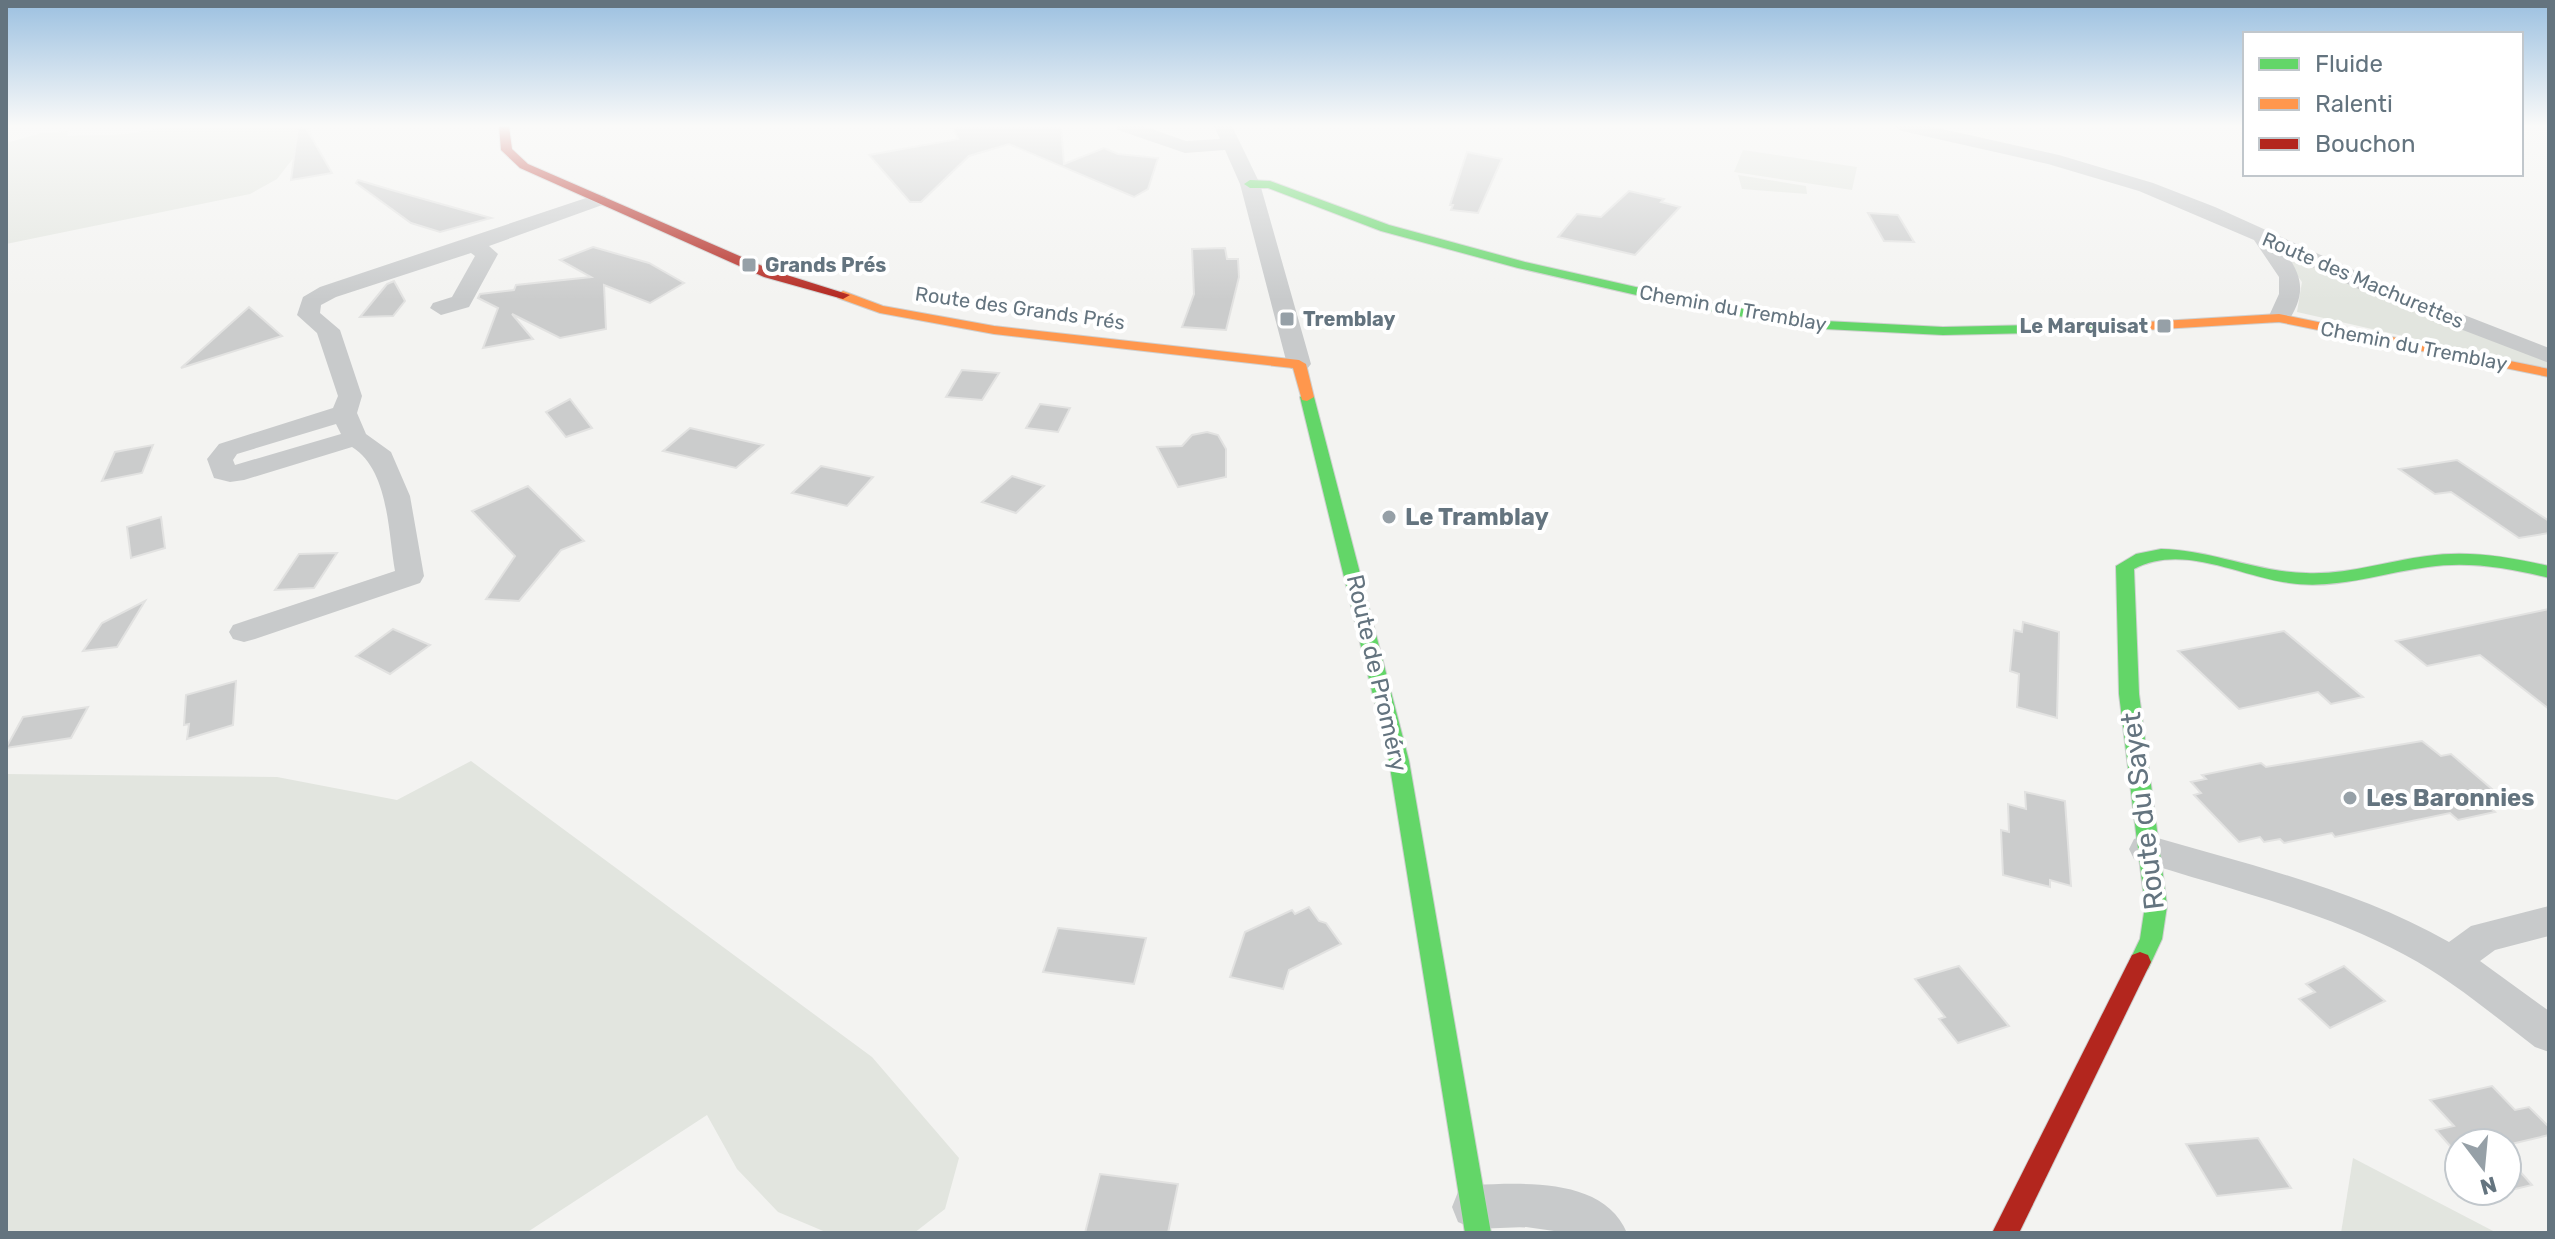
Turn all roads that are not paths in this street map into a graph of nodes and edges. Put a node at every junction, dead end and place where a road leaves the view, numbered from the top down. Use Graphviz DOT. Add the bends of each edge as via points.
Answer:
graph roads {
  1 [pos="564,184"];
  2 [pos="1250,184"];
  3 [pos="2134,184"];
  4 [pos="598,200"];
  5 [pos="2252,232"];
  6 [pos="2302,232"];
  7 [pos="473,245"];
  8 [pos="441,308"];
  9 [pos="2279,318"];
  10 [pos="2549,356"];
  11 [pos="1299,364"];
  12 [pos="2549,373"];
  13 [pos="344,413"];
  14 [pos="355,438"];
  15 [pos="2549,572"];
  16 [pos="244,632"];
  17 [pos="2147,849"];
  18 [pos="2549,921"];
  19 [pos="2451,962"];
  20 [pos="2549,1034"];
  21 [pos="1476,1220"];
  22 [pos="1605,1233"];
  23 [pos="2005,1233"];
  1 -- 4 [label="street, Route des Grands Prés"];
  2 -- 9 [label="street, Chemin du Tremblay" via="1270,185 1385,228 1523,265 1805,324 1943,331"];
  2 -- 11 [label="street, Route de Proméry"];
  3 -- 5 [label="street, Route des Machurettes"];
  4 -- 7 [label="street"];
  4 -- 11 [label="street, Route des Grands Prés" via="769,274 880,309 994,330"];
  5 -- 6 [label="street"];
  5 -- 9 [label="street" via="2287,270 2292,283"];
  5 -- 10 [label="street, Route des Machurettes" via="2379,290"];
  7 -- 8 [label="street" via="487,254 461,302"];
  7 -- 13 [label="street" via="311,302 308,315 328,330 350,396"];
  9 -- 12 [label="street, Chemin du Tremblay"];
  11 -- 21 [label="street, Route de Proméry" via="1399,761"];
  13 -- 14 [label="street"];
  13 -- 14 [label="street" via="228,449 220,459 223,472 244,472"];
  14 -- 16 [label="street" via="378,452 396,496 410,576"];
  15 -- 17 [label="street, Route du Sayet" via="2500,561 2452,559 2354,576 2290,578 2163,552 2139,554 2125,566 2129,694"];
  17 -- 19 [label="street" via="2350,914"];
  17 -- 23 [label="street, Route du Sayet" via="2156,906 2151,939"];
  18 -- 19 [label="street" via="2484,937"];
  19 -- 20 [label="street"];
  21 -- 22 [label="street" via="1557,1207 1586,1217"];
}
